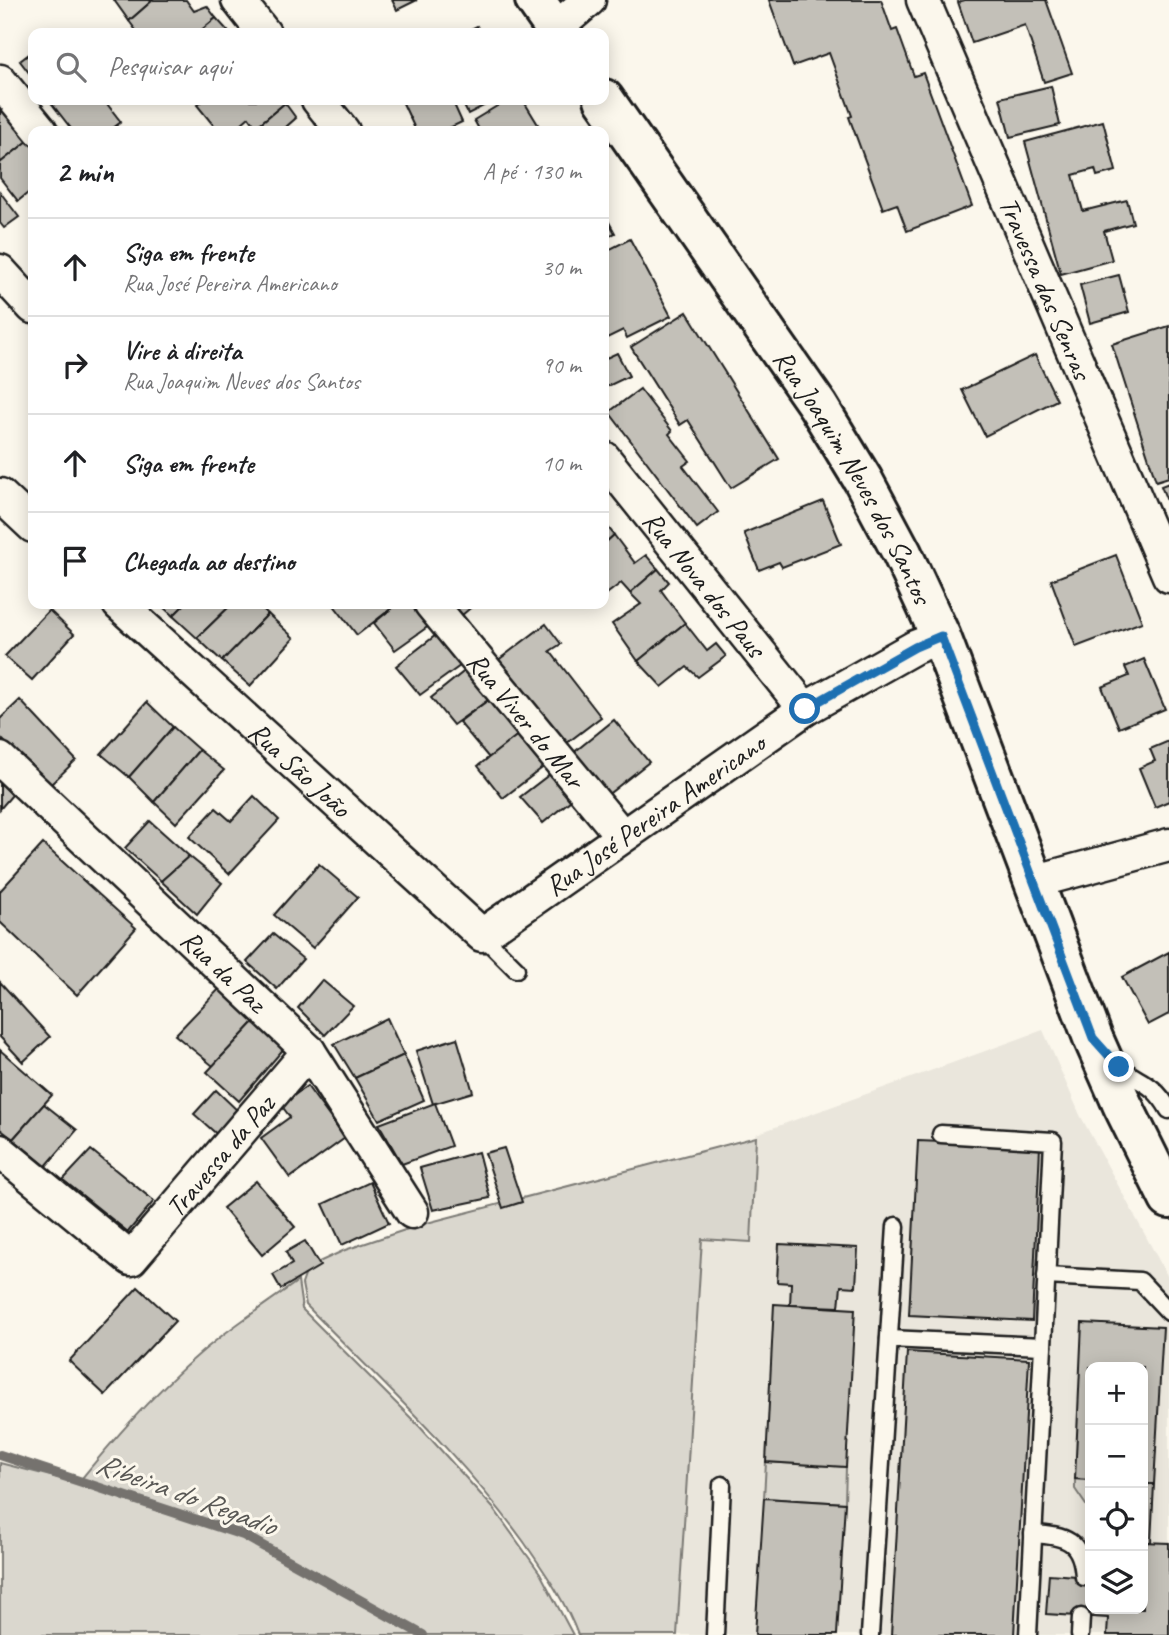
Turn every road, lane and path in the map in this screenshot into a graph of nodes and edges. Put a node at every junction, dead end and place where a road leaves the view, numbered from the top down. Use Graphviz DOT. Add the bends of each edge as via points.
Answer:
graph roads {
  1 [pos="238,0"];
  2 [pos="589,0"];
  3 [pos="923,0"];
  4 [pos="549,21"];
  5 [pos="260,28"];
  6 [pos="0,81"];
  7 [pos="322,105"];
  8 [pos="608,105"];
  9 [pos="37,126"];
  10 [pos="339,126"];
  11 [pos="0,271"];
  12 [pos="28,302"];
  13 [pos="609,464"];
  14 [pos="0,495"];
  15 [pos="28,521"];
  16 [pos="1169,576"];
  17 [pos="124,609"];
  18 [pos="435,609"];
  19 [pos="941,636"];
  20 [pos="805,709"];
  21 [pos="0,759"];
  22 [pos="622,836"];
  23 [pos="1169,845"];
  24 [pos="1033,882"];
  25 [pos="482,935"];
  26 [pos="516,969"];
  27 [pos="1093,1038"];
  28 [pos="309,1051"];
  29 [pos="1169,1110"];
  30 [pos="941,1134"];
  31 [pos="0,1151"];
  32 [pos="1169,1199"];
  33 [pos="412,1212"];
  34 [pos="896,1226"];
  35 [pos="1046,1276"];
  36 [pos="1169,1312"];
  37 [pos="889,1339"];
  38 [pos="1043,1346"];
  39 [pos="722,1485"];
  40 [pos="1033,1534"];
  41 [pos="1084,1577"];
  42 [pos="1081,1617"];
  43 [pos="715,1635"];
  44 [pos="870,1635"];
  45 [pos="1028,1635"];
  46 [pos="1080,1635"];
  1 -- 5 [label="street"];
  2 -- 4 [label="street"];
  3 -- 16 [label="street, Travessa das Senras"];
  6 -- 9 [label="street"];
  7 -- 10 [label="street"];
  8 -- 19 [label="street, Rua Joaquim Neves dos Santos" via="818,406 863,480"];
  11 -- 12 [label="street"];
  13 -- 20 [label="street, Rua Nova dos Paus"];
  14 -- 15 [label="street"];
  17 -- 25 [label="street, Rua São João"];
  18 -- 22 [label="street, Rua Viver do Mar"];
  19 -- 20 [label="street, Rua José Pereira Americano"];
  19 -- 24 [label="street, Rua Joaquim Neves dos Santos"];
  20 -- 22 [label="street, Rua José Pereira Americano"];
  21 -- 28 [label="street, Rua da Paz"];
  22 -- 25 [label="street, Rua José Pereira Americano"];
  23 -- 24 [label="street"];
  24 -- 27 [label="street, Rua Joaquim Neves dos Santos"];
  25 -- 26 [label="lane"];
  27 -- 29 [label="lane" via="1119,1067 1155,1089"];
  27 -- 32 [label="street, Rua Joaquim Neves dos Santos"];
  28 -- 31 [label="street, Travessa da Paz" via="131,1259"];
  28 -- 33 [label="street, Rua da Paz"];
  30 -- 35 [label="lane" via="1053,1141"];
  34 -- 37 [label="lane"];
  35 -- 36 [label="lane" via="1140,1281"];
  35 -- 38 [label="lane"];
  37 -- 38 [label="lane"];
  37 -- 44 [label="lane"];
  38 -- 40 [label="lane"];
  39 -- 43 [label="lane"];
  40 -- 41 [label="lane" via="1053,1535 1078,1548"];
  40 -- 45 [label="lane"];
  42 -- 46 [label="lane"];
}
